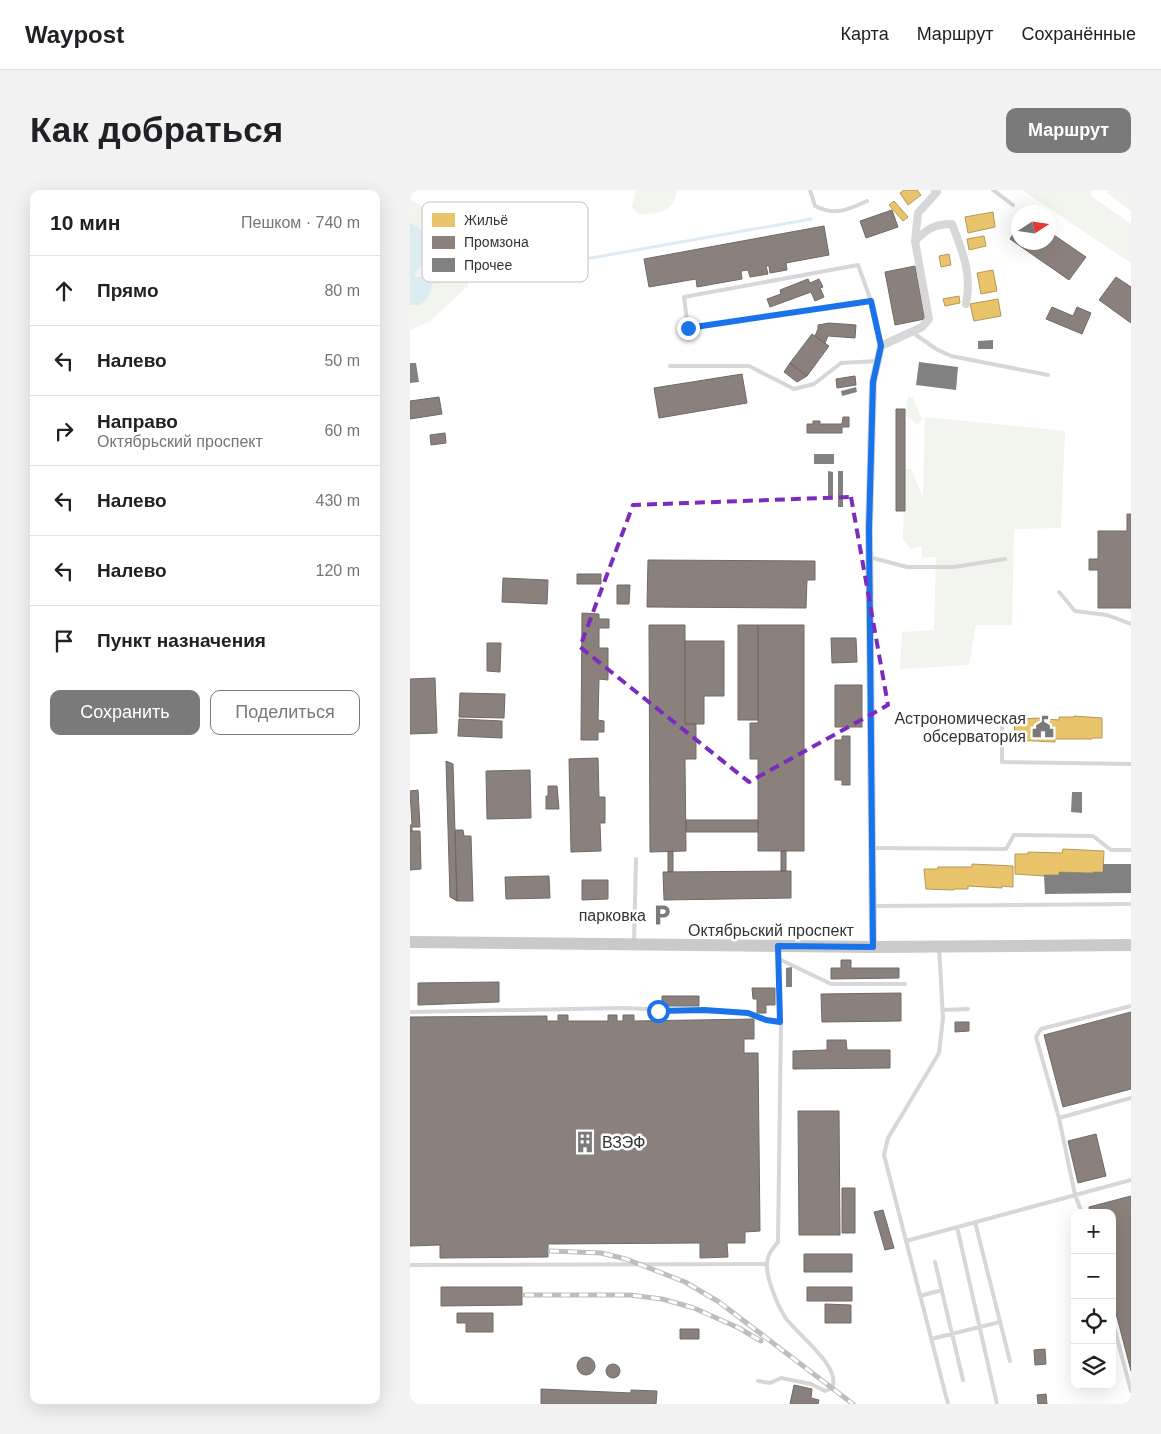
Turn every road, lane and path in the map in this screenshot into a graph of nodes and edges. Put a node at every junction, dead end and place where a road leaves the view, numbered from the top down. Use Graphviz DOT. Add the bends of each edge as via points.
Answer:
graph roads {
  1 [pos="810,190"];
  2 [pos="993,190"];
  3 [pos="938,191"];
  4 [pos="867,201"];
  5 [pos="1013,205"];
  6 [pos="915,241"];
  7 [pos="871,301"];
  8 [pos="966,304"];
  9 [pos="912,332"];
  10 [pos="881,346"];
  11 [pos="878,361"];
  12 [pos="670,366"];
  13 [pos="1048,375"];
  14 [pos="869,557"];
  15 [pos="1005,559"];
  16 [pos="1059,592"];
  17 [pos="1131,624"];
  18 [pos="1002,718"];
  19 [pos="1131,764"];
  20 [pos="872,848"];
  21 [pos="1131,850"];
  22 [pos="636,859"];
  23 [pos="1131,904"];
  24 [pos="873,906"];
  25 [pos="410,942"];
  26 [pos="634,945"];
  27 [pos="939,945"];
  28 [pos="1131,945"];
  29 [pos="873,947"];
  30 [pos="778,953"];
  31 [pos="905,984"];
  32 [pos="1131,1006"];
  33 [pos="942,1010"];
  34 [pos="968,1010"];
  35 [pos="410,1012"];
  36 [pos="780,1022"];
  37 [pos="1131,1098"];
  38 [pos="1059,1118"];
  39 [pos="1131,1180"];
  40 [pos="1075,1195"];
  41 [pos="1080,1209"];
  42 [pos="975,1222"];
  43 [pos="957,1227"];
  44 [pos="906,1241"];
  45 [pos="935,1262"];
  46 [pos="768,1264"];
  47 [pos="410,1265"];
  48 [pos="942,1290"];
  49 [pos="920,1296"];
  50 [pos="1000,1322"];
  51 [pos="980,1327"];
  52 [pos="952,1334"];
  53 [pos="1116,1334"];
  54 [pos="931,1339"];
  55 [pos="1010,1361"];
  56 [pos="962,1380"];
  57 [pos="758,1381"];
  58 [pos="1131,1392"];
  59 [pos="948,1404"];
  60 [pos="998,1404"];
  1 -- 4 [label="lane" via="815,206 826,212 848,210"];
  2 -- 5 [label="lane"];
  3 -- 6 [label="street" via="918,213"];
  6 -- 8 [label="street" via="927,229 952,224 966,263"];
  6 -- 9 [label="street" via="929,319"];
  7 -- 7 [label="lane" via="858,265 684,297 688,328"];
  7 -- 10 [label="lane"];
  9 -- 10 [label="street"];
  9 -- 13 [label="lane" via="951,356"];
  10 -- 11 [label="street"];
  11 -- 12 [label="lane" via="841,363 814,384 794,389 749,366"];
  11 -- 14 [label="street" via="873,382"];
  14 -- 15 [label="lane" via="907,567 954,567"];
  14 -- 20 [label="street"];
  16 -- 17 [label="lane" via="1075,611 1108,615"];
  18 -- 19 [label="lane" via="1002,762"];
  20 -- 21 [label="lane" via="1006,849 1014,835 1093,836 1111,850"];
  20 -- 24 [label="street"];
  22 -- 26 [label="lane"];
  23 -- 24 [label="lane"];
  24 -- 29 [label="street"];
  25 -- 26 [label="main road, Октябрьский проспект"];
  26 -- 30 [label="main road, Октябрьский проспект"];
  27 -- 28 [label="main road, Октябрьский проспект"];
  27 -- 29 [label="main road, Октябрьский проспект"];
  27 -- 33 [label="lane"];
  29 -- 30 [label="main road, Октябрьский проспект"];
  30 -- 31 [label="lane" via="831,984"];
  30 -- 36 [label="lane"];
  32 -- 38 [label="lane" via="1041,1029 1036,1037"];
  33 -- 34 [label="lane"];
  33 -- 44 [label="lane" via="939,1053 888,1138 884,1155"];
  35 -- 36 [label="lane" via="623,1008 748,1013"];
  36 -- 46 [label="lane" via="778,1242"];
  37 -- 38 [label="lane"];
  38 -- 40 [label="lane"];
  39 -- 40 [label="lane"];
  40 -- 41 [label="lane"];
  40 -- 42 [label="lane"];
  42 -- 43 [label="lane"];
  42 -- 50 [label="lane"];
  43 -- 44 [label="lane"];
  43 -- 51 [label="lane"];
  44 -- 49 [label="lane"];
  45 -- 48 [label="lane"];
  46 -- 47 [label="lane"];
  46 -- 57 [label="lane" via="767,1276 785,1317 822,1358 835,1383 825,1392 811,1384 781,1378 770,1383"];
  48 -- 49 [label="lane"];
  48 -- 52 [label="lane"];
  49 -- 54 [label="lane"];
  50 -- 51 [label="lane"];
  50 -- 55 [label="lane"];
  51 -- 52 [label="lane"];
  51 -- 60 [label="lane"];
  52 -- 54 [label="lane"];
  52 -- 56 [label="lane"];
  53 -- 58 [label="lane"];
  54 -- 59 [label="lane"];
}
